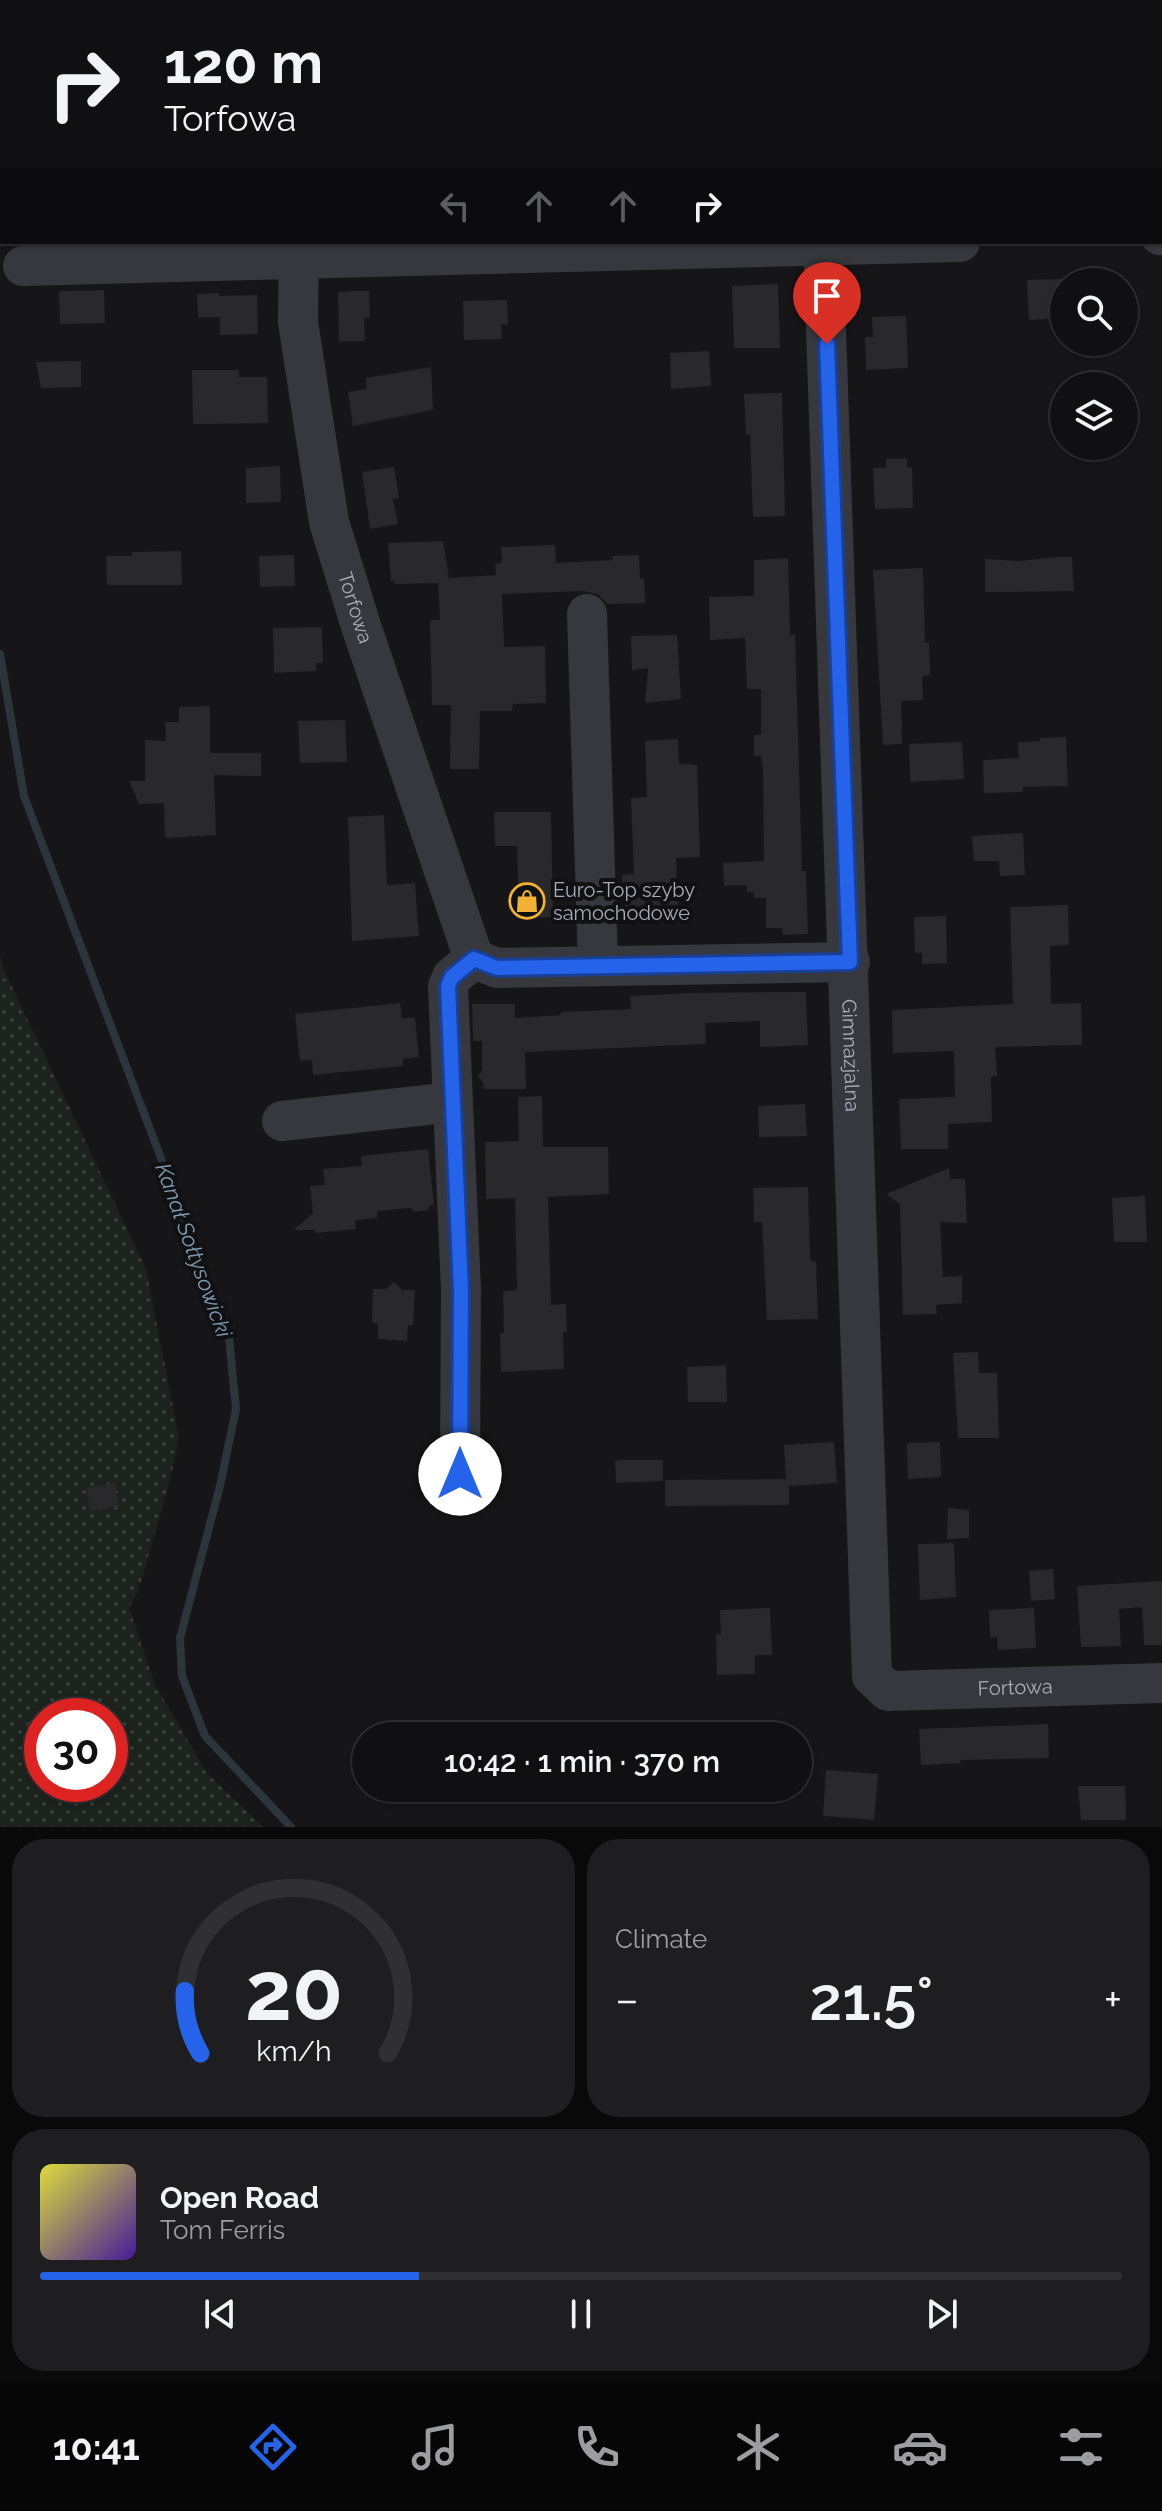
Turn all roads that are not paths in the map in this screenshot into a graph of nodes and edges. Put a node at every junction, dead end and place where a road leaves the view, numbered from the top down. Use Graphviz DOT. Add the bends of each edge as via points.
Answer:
graph roads {
  1 [pos="823,244"];
  2 [pos="558,248"];
  3 [pos="300,251"];
  4 [pos="23,266"];
  5 [pos="587,614"];
  6 [pos="474,959"];
  7 [pos="850,962"];
  8 [pos="598,965"];
  9 [pos="453,1102"];
  10 [pos="282,1121"];
  11 [pos="460,1474"];
  12 [pos="872,1676"];
  13 [pos="1162,1683"];
  1 -- 2 [label="street"];
  1 -- 7 [label="street, Gimnazjalna"];
  2 -- 3 [label="street"];
  3 -- 4 [label="street"];
  3 -- 6 [label="street, Torfowa" via="298,322 329,522"];
  5 -- 8 [label="street"];
  6 -- 8 [label="street" via="497,968"];
  6 -- 9 [label="street" via="448,986"];
  7 -- 8 [label="street"];
  7 -- 12 [label="street, Gimnazjalna"];
  9 -- 10 [label="street"];
  9 -- 11 [label="street" via="461,1291"];
  12 -- 13 [label="street, Fortowa" via="888,1691"];
}
